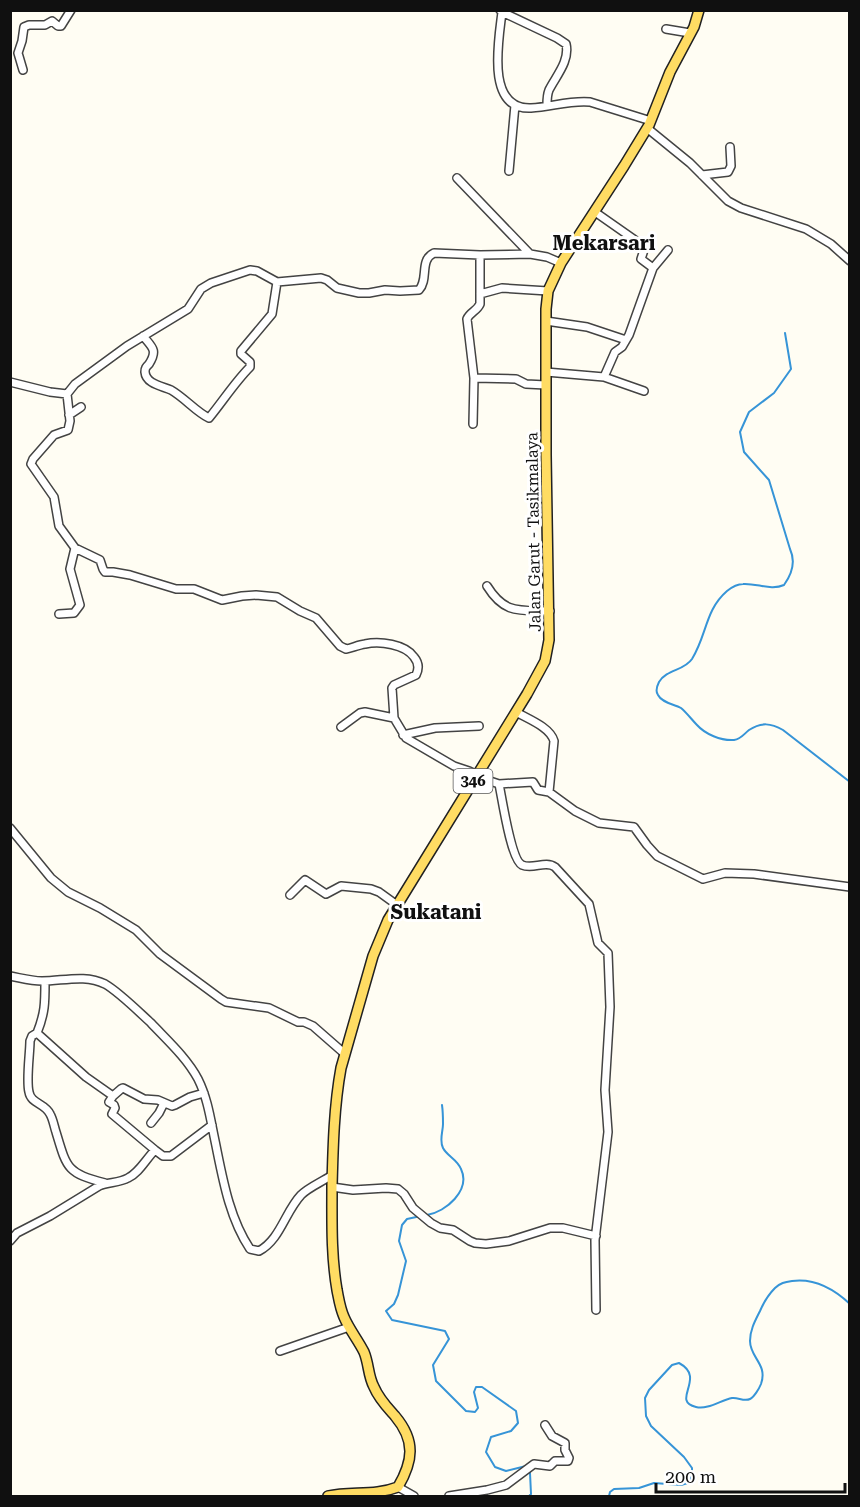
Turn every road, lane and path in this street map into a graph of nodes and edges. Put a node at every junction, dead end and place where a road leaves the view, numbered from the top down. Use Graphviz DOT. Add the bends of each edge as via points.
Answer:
graph roads {
  1 [pos="71,10"];
  2 [pos="699,10"];
  3 [pos="501,11"];
  4 [pos="666,29"];
  5 [pos="690,33"];
  6 [pos="23,70"];
  7 [pos="515,105"];
  8 [pos="546,105"];
  9 [pos="649,124"];
  10 [pos="730,147"];
  11 [pos="509,171"];
  12 [pos="702,175"];
  13 [pos="458,178"];
  14 [pos="595,212"];
  15 [pos="668,250"];
  16 [pos="530,254"];
  17 [pos="480,255"];
  18 [pos="849,261"];
  19 [pos="561,263"];
  20 [pos="653,268"];
  21 [pos="277,282"];
  22 [pos="548,291"];
  23 [pos="480,294"];
  24 [pos="546,321"];
  25 [pos="143,336"];
  26 [pos="626,340"];
  27 [pos="546,372"];
  28 [pos="604,377"];
  29 [pos="474,378"];
  30 [pos="10,382"];
  31 [pos="546,385"];
  32 [pos="644,391"];
  33 [pos="67,394"];
  34 [pos="81,407"];
  35 [pos="69,415"];
  36 [pos="473,424"];
  37 [pos="75,548"];
  38 [pos="487,586"];
  39 [pos="550,611"];
  40 [pos="59,614"];
  41 [pos="516,712"];
  42 [pos="394,718"];
  43 [pos="479,726"];
  44 [pos="341,727"];
  45 [pos="403,735"];
  46 [pos="476,775"];
  47 [pos="499,784"];
  48 [pos="549,792"];
  49 [pos="10,828"];
  50 [pos="849,887"];
  51 [pos="290,895"];
  52 [pos="397,905"];
  53 [pos="10,976"];
  54 [pos="45,982"];
  55 [pos="37,1033"];
  56 [pos="345,1054"];
  57 [pos="204,1093"];
  58 [pos="113,1096"];
  59 [pos="164,1103"];
  60 [pos="151,1123"];
  61 [pos="212,1125"];
  62 [pos="155,1150"];
  63 [pos="332,1175"];
  64 [pos="105,1183"];
  65 [pos="319,1184"];
  66 [pos="332,1192"];
  67 [pos="596,1236"];
  68 [pos="10,1241"];
  69 [pos="596,1310"];
  70 [pos="349,1327"];
  71 [pos="280,1351"];
  72 [pos="545,1425"];
  73 [pos="398,1487"];
  74 [pos="328,1497"];
  75 [pos="414,1497"];
  76 [pos="448,1497"];
  1 -- 6 [label="street" via="61,26 52,21 24,27 18,53"];
  2 -- 5 [label="main road, Jalan Garut - Tasikmalaya / 346"];
  3 -- 7 [label="street" via="500,88"];
  3 -- 8 [label="street" via="566,44 561,71 548,93"];
  4 -- 5 [label="street"];
  5 -- 9 [label="main road, Jalan Garut - Tasikmalaya / 346"];
  7 -- 8 [label="street"];
  7 -- 11 [label="street"];
  8 -- 9 [label="street" via="590,102"];
  9 -- 12 [label="street"];
  9 -- 14 [label="main road, Jalan Garut - Tasikmalaya / 346"];
  10 -- 12 [label="street" via="728,172"];
  12 -- 18 [label="street" via="728,201 806,229"];
  13 -- 16 [label="street"];
  14 -- 19 [label="main road, Jalan Garut - Tasikmalaya / 346"];
  14 -- 20 [label="street" via="645,247 641,259"];
  15 -- 20 [label="street"];
  16 -- 17 [label="street"];
  16 -- 19 [label="street"];
  17 -- 21 [label="street" via="431,254 419,290 365,294 337,288 321,278"];
  17 -- 23 [label="street"];
  19 -- 22 [label="main road, Jalan Garut - Tasikmalaya / 346"];
  20 -- 26 [label="street"];
  21 -- 25 [label="street" via="253,270 211,283 201,289 188,309"];
  21 -- 25 [label="street" via="272,314 241,351 250,367 209,418 181,396 148,379 146,368 154,349"];
  22 -- 23 [label="street" via="502,288"];
  22 -- 24 [label="main road, Jalan Garut - Tasikmalaya / 346"];
  23 -- 29 [label="street" via="479,307 468,319"];
  24 -- 26 [label="street" via="587,327"];
  24 -- 27 [label="main road, Jalan Garut - Tasikmalaya / 346"];
  25 -- 33 [label="street" via="75,384"];
  26 -- 28 [label="street" via="616,350"];
  27 -- 28 [label="street"];
  27 -- 31 [label="main road, Jalan Garut - Tasikmalaya / 346"];
  28 -- 32 [label="street"];
  29 -- 31 [label="street" via="516,379"];
  29 -- 36 [label="street"];
  30 -- 33 [label="street"];
  31 -- 39 [label="main road, Jalan Garut - Tasikmalaya / 346"];
  33 -- 35 [label="street"];
  34 -- 35 [label="street"];
  35 -- 37 [label="street" via="68,430 54,435 31,464 54,497 59,526"];
  37 -- 40 [label="street" via="70,569 80,605 74,613"];
  37 -- 42 [label="street" via="100,560 105,572 176,589 194,589 222,600 277,597 316,618 346,649 368,643 404,648 419,668 416,675 392,686"];
  38 -- 39 [label="street" via="509,608"];
  39 -- 41 [label="main road, Jalan Garut - Tasikmalaya / 346" via="547,653"];
  41 -- 46 [label="main road, Jalan Garut - Tasikmalaya / 346"];
  41 -- 48 [label="street" via="553,736"];
  42 -- 44 [label="street" via="365,712"];
  42 -- 45 [label="street"];
  43 -- 45 [label="street" via="435,728"];
  45 -- 46 [label="street"];
  46 -- 47 [label="street"];
  46 -- 52 [label="main road, Jalan Garut - Tasikmalaya / 346"];
  47 -- 48 [label="street" via="531,782 538,790"];
  47 -- 67 [label="street" via="517,860 526,866 555,867 589,904 598,943 608,953 608,1139"];
  48 -- 50 [label="street" via="599,823 636,828 657,856 703,879 726,873 754,874"];
  49 -- 56 [label="street" via="51,878 68,892 136,930 160,954 221,999 269,1008 304,1022"];
  51 -- 52 [label="street" via="305,880 326,894 344,885 376,890"];
  52 -- 56 [label="main road, Jalan Garut - Tasikmalaya / 346" via="372,956"];
  53 -- 54 [label="street"];
  54 -- 55 [label="street" via="44,1017"];
  54 -- 57 [label="street" via="82,979 105,984 164,1037 197,1077"];
  55 -- 58 [label="street"];
  55 -- 64 [label="street" via="30,1041 29,1092 50,1113 70,1169 84,1178"];
  56 -- 63 [label="main road, Jalan Garut - Tasikmalaya / 346" via="339,1080"];
  57 -- 59 [label="street" via="175,1106"];
  57 -- 61 [label="street"];
  58 -- 59 [label="street" via="123,1088 144,1099"];
  58 -- 62 [label="street" via="109,1102 115,1106 112,1114"];
  59 -- 60 [label="street"];
  61 -- 62 [label="street" via="171,1156 162,1156"];
  61 -- 65 [label="street" via="238,1230 250,1249 259,1251 269,1244 300,1196"];
  62 -- 64 [label="street" via="133,1175"];
  63 -- 65 [label="street"];
  63 -- 66 [label="main road, Jalan Garut - Tasikmalaya / 346"];
  64 -- 68 [label="street" via="17,1233"];
  65 -- 66 [label="street"];
  66 -- 67 [label="street" via="398,1189 434,1226 453,1230 481,1244 509,1241 550,1228"];
  66 -- 70 [label="main road, Jalan Garut - Tasikmalaya / 346" via="335,1280 339,1305"];
  67 -- 69 [label="street"];
  70 -- 71 [label="street"];
  70 -- 73 [label="main road, Jalan Garut - Tasikmalaya / 346" via="364,1353 374,1388 410,1441 408,1466"];
  72 -- 76 [label="street" via="552,1436 565,1443 568,1461 555,1461 550,1466 535,1464 500,1488"];
  73 -- 74 [label="main road"];
  73 -- 75 [label="street"];
}
